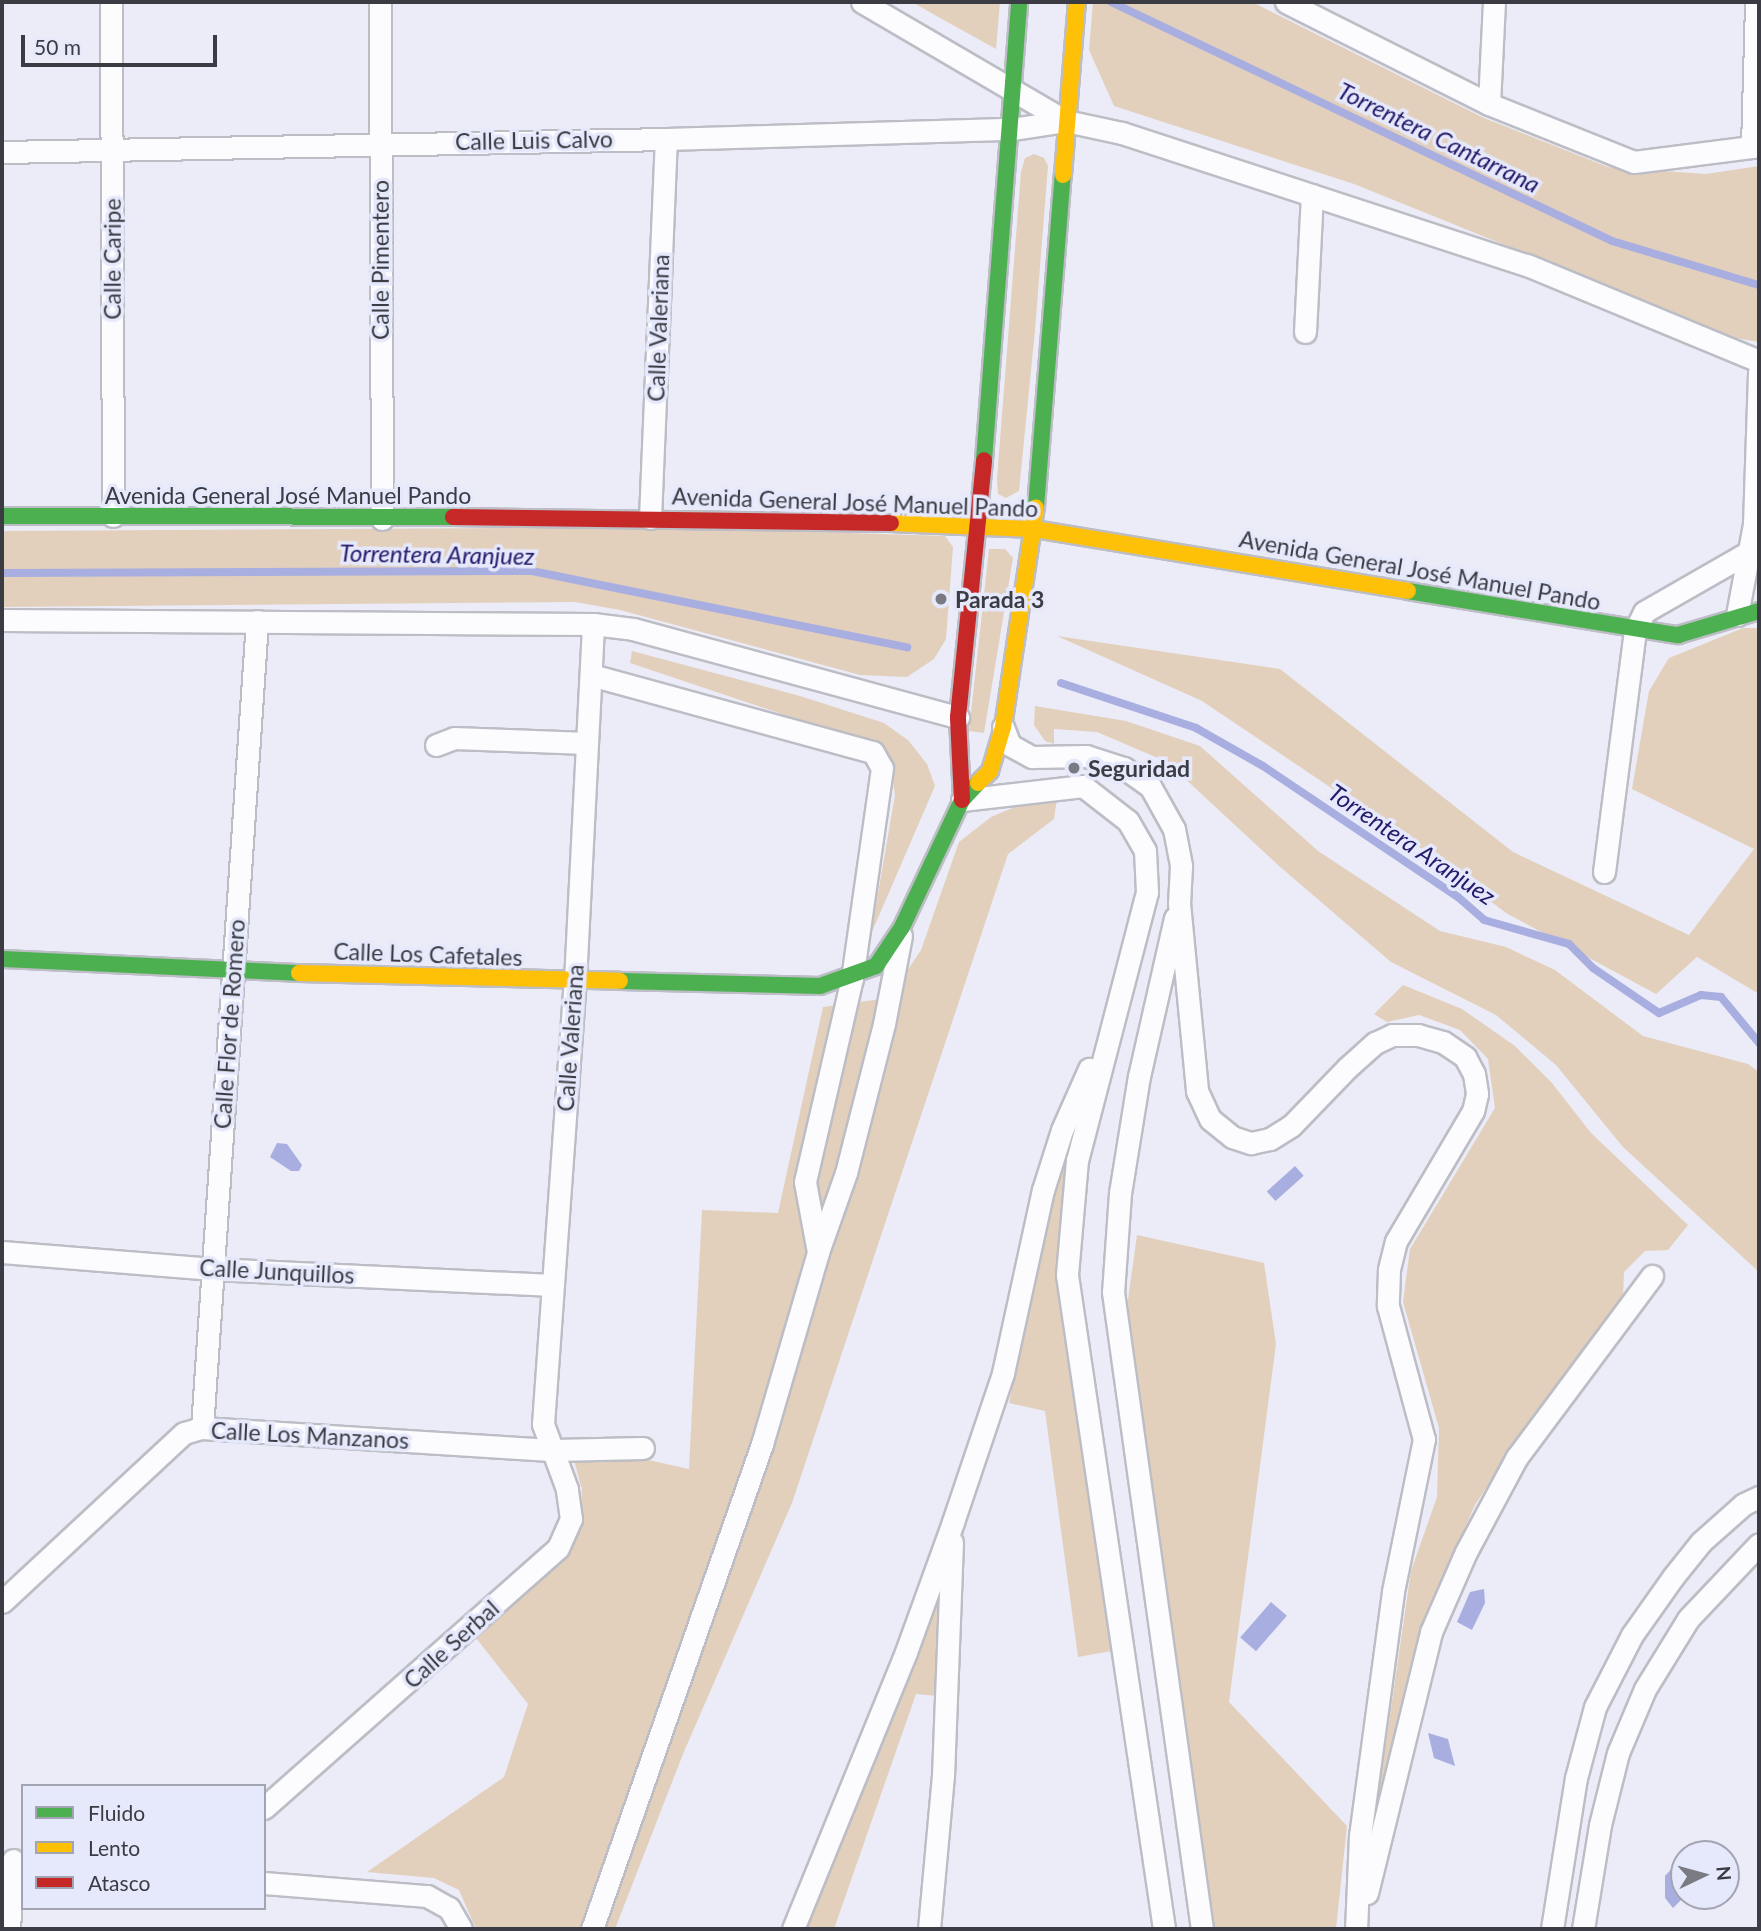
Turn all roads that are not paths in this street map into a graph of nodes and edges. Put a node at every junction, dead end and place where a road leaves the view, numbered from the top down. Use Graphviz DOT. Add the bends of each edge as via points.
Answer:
graph roads {
  1 [pos="111,2"];
  2 [pos="380,2"];
  3 [pos="862,2"];
  4 [pos="1020,2"];
  5 [pos="1286,2"];
  6 [pos="1494,2"];
  7 [pos="1756,2"];
  8 [pos="1077,4"];
  9 [pos="1016,90"];
  10 [pos="1489,104"];
  11 [pos="1066,121"];
  12 [pos="1012,129"];
  13 [pos="666,139"];
  14 [pos="380,142"];
  15 [pos="1756,146"];
  16 [pos="112,149"];
  17 [pos="2,152"];
  18 [pos="1312,195"];
  19 [pos="1305,332"];
  20 [pos="1759,361"];
  21 [pos="1759,371"];
  22 [pos="2,516"];
  23 [pos="113,516"];
  24 [pos="650,518"];
  25 [pos="382,519"];
  26 [pos="979,525"];
  27 [pos="1034,529"];
  28 [pos="1747,553"];
  29 [pos="1759,611"];
  30 [pos="1737,615"];
  31 [pos="2,620"];
  32 [pos="257,621"];
  33 [pos="593,624"];
  34 [pos="1635,630"];
  35 [pos="591,675"];
  36 [pos="958,717"];
  37 [pos="1003,727"];
  38 [pos="586,743"];
  39 [pos="436,745"];
  40 [pos="962,800"];
  41 [pos="1604,872"];
  42 [pos="1179,903"];
  43 [pos="902,927"];
  44 [pos="2,959"];
  45 [pos="233,971"];
  46 [pos="852,978"];
  47 [pos="575,981"];
  48 [pos="1109,1025"];
  49 [pos="2,1252"];
  50 [pos="818,1252"];
  51 [pos="213,1269"];
  52 [pos="1652,1276"];
  53 [pos="553,1285"];
  54 [pos="202,1428"];
  55 [pos="643,1448"];
  56 [pos="554,1450"];
  57 [pos="1759,1497"];
  58 [pos="953,1522"];
  59 [pos="1759,1544"];
  60 [pos="2,1602"];
  61 [pos="266,1806"];
  62 [pos="12,1860"];
  63 [pos="266,1883"];
  64 [pos="9,1929"];
  65 [pos="461,1929"];
  66 [pos="592,1929"];
  67 [pos="793,1929"];
  68 [pos="929,1929"];
  69 [pos="1164,1929"];
  70 [pos="1202,1929"];
  71 [pos="1357,1929"];
  72 [pos="1552,1929"];
  73 [pos="1583,1929"];
  1 -- 16 [label="street, Calle Caripe"];
  2 -- 14 [label="street, Calle Pimentero"];
  3 -- 9 [label="street"];
  4 -- 9 [label="main road"];
  5 -- 10 [label="street"];
  6 -- 10 [label="street"];
  7 -- 15 [label="street"];
  8 -- 11 [label="main road"];
  9 -- 11 [label="street"];
  9 -- 12 [label="main road"];
  10 -- 15 [label="street" via="1634,162"];
  11 -- 12 [label="street, Calle Luis Calvo"];
  11 -- 18 [label="street" via="1122,133"];
  11 -- 27 [label="main road"];
  12 -- 13 [label="street, Calle Luis Calvo"];
  12 -- 26 [label="main road"];
  13 -- 14 [label="street, Calle Luis Calvo"];
  13 -- 24 [label="street, Calle Valeriana"];
  14 -- 16 [label="street, Calle Luis Calvo"];
  14 -- 25 [label="street, Calle Pimentero"];
  16 -- 17 [label="street, Calle Luis Calvo"];
  16 -- 23 [label="street, Calle Caripe"];
  18 -- 19 [label="street"];
  18 -- 20 [label="street" via="1527,265"];
  21 -- 28 [label="street" via="1754,524"];
  22 -- 23 [label="main road, Avenida General José Manuel Pando"];
  23 -- 25 [label="main road, Avenida General José Manuel Pando"];
  24 -- 25 [label="main road, Avenida General José Manuel Pando"];
  24 -- 26 [label="main road, Avenida General José Manuel Pando"];
  26 -- 27 [label="main road, Avenida General José Manuel Pando"];
  26 -- 36 [label="main road"];
  27 -- 34 [label="main road, Avenida General José Manuel Pando"];
  27 -- 37 [label="main road"];
  28 -- 30 [label="street"];
  28 -- 34 [label="street" via="1644,612"];
  29 -- 30 [label="main road, Avenida General José Manuel Pando"];
  30 -- 34 [label="main road, Avenida General José Manuel Pando" via="1678,635"];
  31 -- 32 [label="street"];
  32 -- 33 [label="street"];
  32 -- 45 [label="street, Calle Flor de Romero"];
  33 -- 35 [label="street, Calle Valeriana"];
  33 -- 36 [label="street" via="633,629"];
  34 -- 41 [label="street"];
  35 -- 38 [label="street, Calle Valeriana"];
  35 -- 46 [label="street" via="873,752 882,768 883,786"];
  36 -- 40 [label="main road"];
  37 -- 40 [label="main road" via="990,771"];
  37 -- 42 [label="street" via="1010,745 1031,757 1086,755 1124,768 1150,786 1174,829 1181,866"];
  38 -- 39 [label="street" via="454,738"];
  38 -- 47 [label="street, Calle Valeriana"];
  40 -- 43 [label="main road, Calle Los Cafetales"];
  40 -- 48 [label="street" via="1083,786 1128,821 1145,851 1147,892"];
  42 -- 70 [label="street" via="1139,1076 1120,1193 1113,1292"];
  42 -- 71 [label="street" via="1197,1091 1210,1119 1232,1137 1251,1143 1270,1139 1291,1126 1366,1051 1392,1035 1418,1035 1454,1050 1469,1066 1477,1094 1473,1111 1396,1241 1389,1270 1388,1306 1424,1439 1392,1592 1360,1835"];
  43 -- 46 [label="main road, Calle Los Cafetales" via="876,967"];
  43 -- 50 [label="street" via="884,1024 846,1173"];
  44 -- 45 [label="main road, Calle Los Cafetales"];
  45 -- 47 [label="main road, Calle Los Cafetales"];
  45 -- 51 [label="street, Calle Flor de Romero"];
  46 -- 47 [label="main road, Calle Los Cafetales" via="820,986"];
  46 -- 50 [label="street" via="805,1182"];
  47 -- 53 [label="street, Calle Valeriana"];
  48 -- 58 [label="street" via="1062,1130 1043,1190 1003,1373"];
  48 -- 69 [label="street" via="1077,1160 1067,1275"];
  49 -- 51 [label="street, Calle Junquillos"];
  50 -- 66 [label="street" via="762,1444"];
  51 -- 53 [label="street, Calle Junquillos"];
  51 -- 54 [label="street, Calle Flor de Romero"];
  52 -- 71 [label="street" via="1517,1457 1466,1552 1431,1632"];
  53 -- 56 [label="street, Calle Valeriana" via="543,1424"];
  54 -- 56 [label="street, Calle Los Manzanos"];
  54 -- 60 [label="street, Calle Los Manzanos" via="184,1433"];
  55 -- 56 [label="street, Calle Los Manzanos"];
  56 -- 61 [label="street, Calle Serbal" via="568,1489 571,1519 558,1548"];
  57 -- 72 [label="street" via="1744,1504 1701,1542 1673,1577 1632,1635 1595,1707 1576,1778"];
  58 -- 67 [label="street" via="906,1652"];
  58 -- 68 [label="street" via="943,1776"];
  59 -- 73 [label="street" via="1688,1619 1645,1689 1618,1753"];
  62 -- 64 [label="street"];
  63 -- 65 [label="street" via="427,1896 449,1908"];
}
